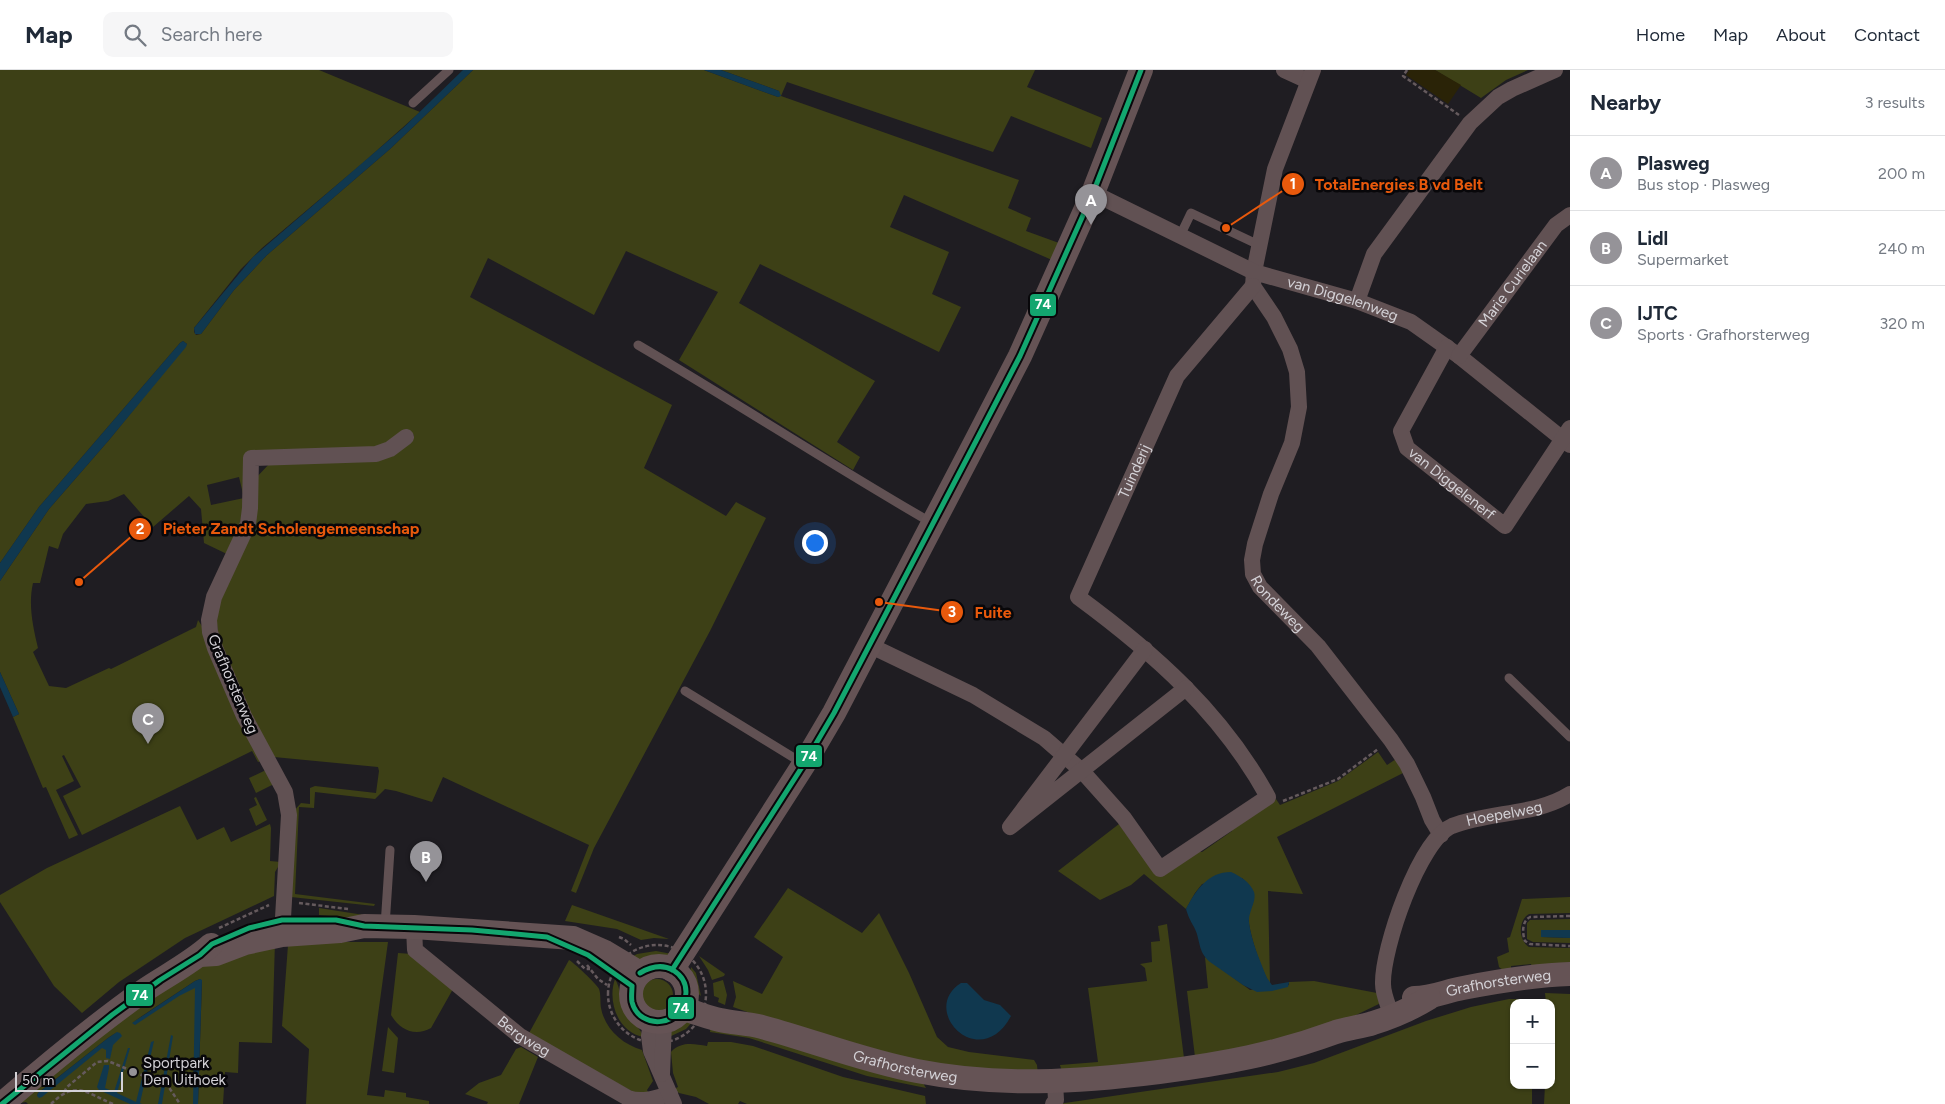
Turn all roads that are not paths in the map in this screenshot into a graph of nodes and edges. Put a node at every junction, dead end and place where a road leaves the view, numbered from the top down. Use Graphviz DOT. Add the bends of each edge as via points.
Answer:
graph roads {
  1 [pos="449,70"];
  2 [pos="1141,70"];
  3 [pos="1284,70"];
  4 [pos="1554,70"];
  5 [pos="1310,75"];
  6 [pos="414,103"];
  7 [pos="1093,192"];
  8 [pos="1570,215"];
  9 [pos="1180,236"];
  10 [pos="1259,245"];
  11 [pos="1253,279"];
  12 [pos="1357,301"];
  13 [pos="638,346"];
  14 [pos="1453,351"];
  15 [pos="406,437"];
  16 [pos="1567,437"];
  17 [pos="932,524"];
  18 [pos="869,645"];
  19 [pos="1145,649"];
  20 [pos="1510,678"];
  21 [pos="1186,688"];
  22 [pos="685,690"];
  23 [pos="1570,736"];
  24 [pos="1064,756"];
  25 [pos="804,764"];
  26 [pos="1082,772"];
  27 [pos="1570,794"];
  28 [pos="1441,835"];
  29 [pos="390,850"];
  30 [pos="375,926"];
  31 [pos="414,927"];
  32 [pos="282,928"];
  33 [pos="548,937"];
  34 [pos="678,962"];
  35 [pos="1570,974"];
  36 [pos="623,976"];
  37 [pos="1390,1011"];
  38 [pos="679,1017"];
  39 [pos="662,1074"];
  40 [pos="1054,1093"];
  41 [pos="672,1099"];
  42 [pos="2,1104"];
  1 -- 6 [label="lane"];
  2 -- 7 [label="main road"];
  3 -- 5 [label="street"];
  4 -- 12 [label="street" via="1498,97 1470,123 1374,254"];
  5 -- 10 [label="street" via="1275,169"];
  7 -- 9 [label="street, van Diggelenweg"];
  7 -- 17 [label="main road" via="1020,356"];
  8 -- 14 [label="street, Marie Curielaan" via="1556,225"];
  9 -- 10 [label="lane" via="1191,213"];
  9 -- 11 [label="street, van Diggelenweg"];
  10 -- 11 [label="street"];
  11 -- 12 [label="street, van Diggelenweg"];
  11 -- 19 [label="street, Tuinderij" via="1177,376 1078,597"];
  11 -- 28 [label="street, Rondeweg" via="1290,349 1297,372 1299,407 1292,443 1255,544 1254,574 1260,587 1318,646 1391,740 1407,764"];
  12 -- 14 [label="street, van Diggelenweg" via="1411,322"];
  13 -- 17 [label="lane"];
  14 -- 16 [label="street, van Diggelenweg"];
  14 -- 16 [label="street, van Diggelenerf" via="1401,431 1407,448 1505,526"];
  15 -- 32 [label="street, Grafhorsterweg" via="390,449 376,454 251,458 248,524 211,608 210,632 215,648 244,716 287,798 289,815"];
  17 -- 18 [label="main road"];
  18 -- 24 [label="street" via="973,694 1044,738"];
  18 -- 25 [label="main road"];
  19 -- 21 [label="street, Tuinderij"];
  19 -- 24 [label="street"];
  20 -- 23 [label="lane"];
  21 -- 26 [label="street"];
  21 -- 26 [label="street, Tuinderij" via="1237,747 1268,797 1160,868 1124,818"];
  22 -- 25 [label="lane"];
  24 -- 26 [label="street"];
  24 -- 26 [label="street" via="1010,828"];
  25 -- 34 [label="main road"];
  27 -- 28 [label="street, Hoepelweg" via="1536,808 1488,816 1450,827"];
  28 -- 37 [label="street" via="1416,872 1396,921 1383,976"];
  29 -- 30 [label="lane"];
  30 -- 31 [label="main road"];
  30 -- 32 [label="main road" via="340,930"];
  31 -- 33 [label="main road"];
  31 -- 41 [label="street, Bergweg" via="415,950 520,1036 628,1098 636,1101"];
  32 -- 42 [label="main road" via="216,954 200,955 160,980"];
  33 -- 36 [label="main road"];
  33 -- 36 [label="main road" via="563,936 582,941"];
  34 -- 36 [label="main road"];
  34 -- 38 [label="main road" via="678,974 685,984"];
  35 -- 37 [label="main road, Grafhorsterweg" via="1520,977 1429,998 1407,998"];
  36 -- 38 [label="main road" via="636,1010 645,1019"];
  37 -- 40 [label="main road, Grafhorsterweg" via="1368,1014 1350,1027 1301,1045 1251,1058 1131,1076"];
  38 -- 39 [label="street, Bergweg"];
  38 -- 39 [label="street, Bergweg" via="654,1061"];
  38 -- 40 [label="main road, Grafhorsterweg" via="744,1015 759,1026 861,1058 918,1071 996,1080"];
  39 -- 41 [label="street, Bergweg"];
}
